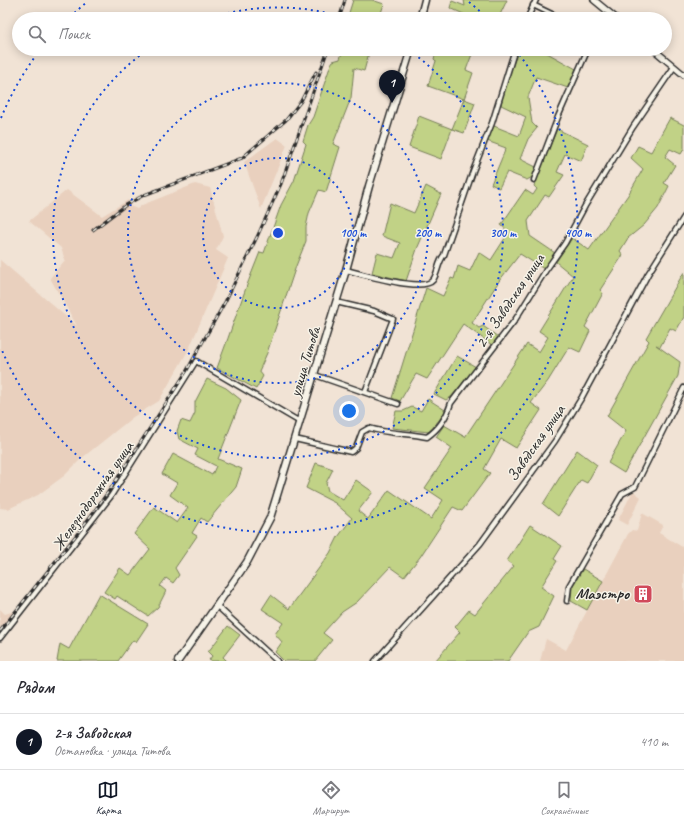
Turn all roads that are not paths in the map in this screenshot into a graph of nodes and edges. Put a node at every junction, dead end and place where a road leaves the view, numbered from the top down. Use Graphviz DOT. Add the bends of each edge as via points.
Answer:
graph roads {
  1 [pos="425,0"];
  2 [pos="536,0"];
  3 [pos="594,0"];
  4 [pos="534,5"];
  5 [pos="422,12"];
  6 [pos="530,12"];
  7 [pos="548,12"];
  8 [pos="608,12"];
  9 [pos="409,56"];
  10 [pos="513,56"];
  11 [pos="585,56"];
  12 [pos="661,56"];
  13 [pos="674,67"];
  14 [pos="684,75"];
  15 [pos="534,180"];
  16 [pos="684,217"];
  17 [pos="346,270"];
  18 [pos="336,302"];
  19 [pos="315,375"];
  20 [pos="684,388"];
  21 [pos="365,392"];
  22 [pos="398,404"];
  23 [pos="300,422"];
  24 [pos="295,439"];
  25 [pos="567,601"];
  26 [pos="217,606"];
  27 [pos="0,638"];
  28 [pos="178,661"];
  29 [pos="276,661"];
  30 [pos="375,661"];
  1 -- 5 [label="main road"];
  2 -- 4 [label="street"];
  3 -- 8 [label="street"];
  4 -- 6 [label="street"];
  4 -- 7 [label="street"];
  9 -- 17 [label="main road, улица Титова"];
  10 -- 17 [label="street" via="492,123 433,280 420,285"];
  11 -- 15 [label="street"];
  12 -- 13 [label="street"];
  13 -- 14 [label="street"];
  13 -- 24 [label="street, 2-я Заводская улица" via="633,127 565,243 515,320 451,403 448,413 435,432 428,437 408,433 386,433 369,428 362,432 352,452"];
  16 -- 30 [label="street, Заводская улица" via="648,274 582,397 555,441 480,544"];
  17 -- 18 [label="main road, улица Титова"];
  18 -- 19 [label="main road, улица Титова"];
  18 -- 21 [label="street" via="374,311 393,319"];
  19 -- 21 [label="street"];
  19 -- 23 [label="main road, улица Титова"];
  20 -- 25 [label="street" via="635,486 622,494 569,586"];
  21 -- 22 [label="street"];
  23 -- 24 [label="main road, улица Титова"];
  23 -- 27 [label="street, Железнодорожная улица" via="196,361 111,496"];
  24 -- 26 [label="main road, улица Титова" via="267,525 247,562"];
  26 -- 28 [label="main road, улица Титова"];
  26 -- 29 [label="street"];
}
